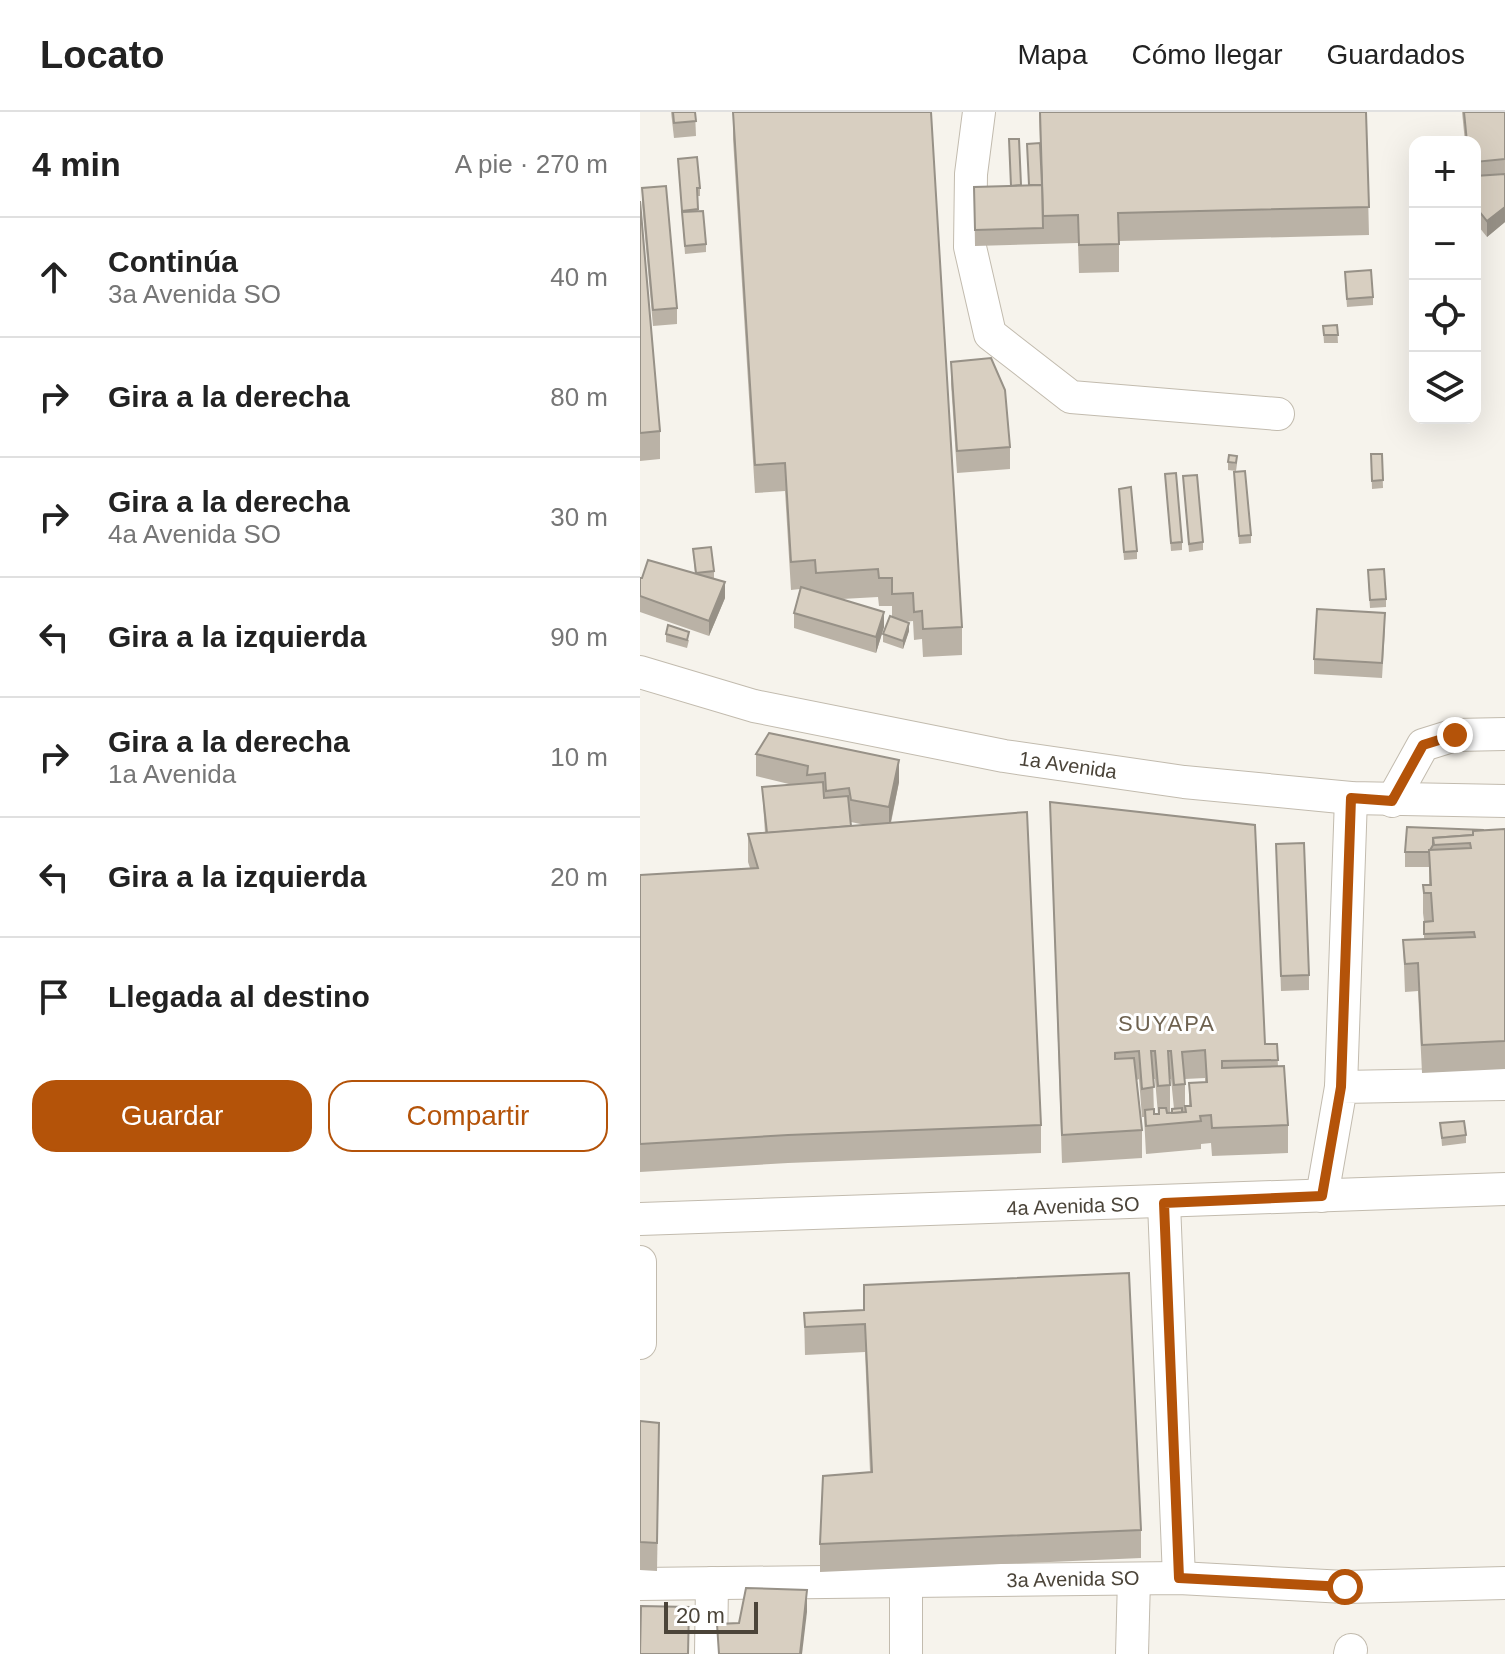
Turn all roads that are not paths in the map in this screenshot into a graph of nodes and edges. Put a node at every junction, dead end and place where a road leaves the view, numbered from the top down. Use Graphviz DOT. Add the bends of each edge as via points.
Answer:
graph roads {
  1 [pos="979,112"];
  2 [pos="1278,414"];
  3 [pos="640,672"];
  4 [pos="1505,734"];
  5 [pos="1351,798"];
  6 [pos="1392,801"];
  7 [pos="1505,801"];
  8 [pos="1505,1084"];
  9 [pos="1341,1087"];
  10 [pos="1505,1189"];
  11 [pos="1322,1196"];
  12 [pos="1164,1203"];
  13 [pos="640,1219"];
  14 [pos="640,1262"];
  15 [pos="640,1343"];
  16 [pos="1179,1578"];
  17 [pos="1134,1579"];
  18 [pos="906,1581"];
  19 [pos="712,1583"];
  20 [pos="1505,1583"];
  21 [pos="640,1584"];
  22 [pos="711,1654"];
  23 [pos="906,1654"];
  24 [pos="1132,1654"];
  1 -- 2 [label="street" via="970,247 990,334 1071,397"];
  3 -- 5 [label="street, 1a Avenida" via="754,706 1004,756 1184,782"];
  4 -- 6 [label="street" via="1455,735 1423,745"];
  5 -- 6 [label="street, 1a Avenida"];
  5 -- 9 [label="street"];
  6 -- 7 [label="street, 1a Avenida"];
  8 -- 9 [label="street"];
  9 -- 11 [label="street"];
  10 -- 11 [label="street, 4a Avenida SO"];
  11 -- 12 [label="street, 4a Avenida SO"];
  12 -- 13 [label="street, 4a Avenida SO"];
  12 -- 16 [label="street"];
  14 -- 15 [label="street"];
  16 -- 17 [label="street, 3a Avenida SO"];
  16 -- 20 [label="street, 3a Avenida SO" via="1345,1587"];
  17 -- 18 [label="street, 3a Avenida SO"];
  17 -- 24 [label="street"];
  18 -- 19 [label="street, 3a Avenida SO"];
  18 -- 23 [label="street"];
  19 -- 21 [label="street, 3a Avenida SO"];
  19 -- 22 [label="street"];
}
